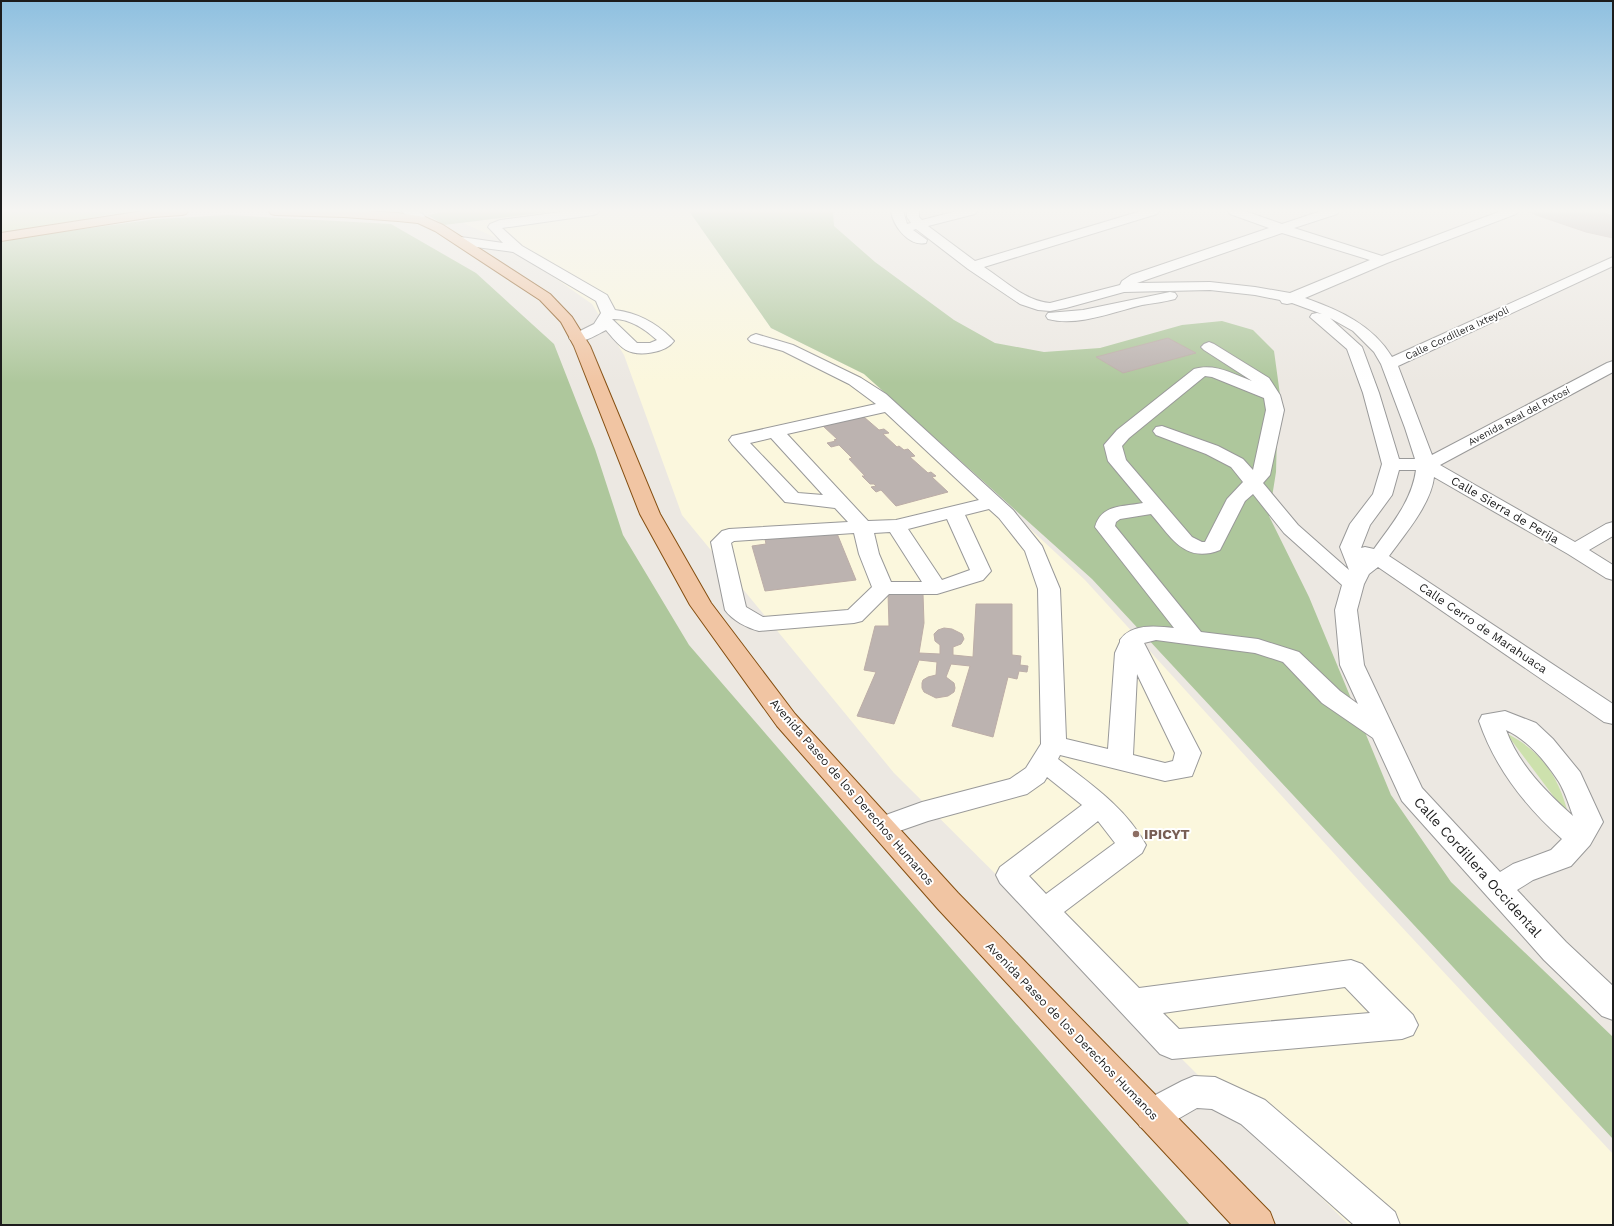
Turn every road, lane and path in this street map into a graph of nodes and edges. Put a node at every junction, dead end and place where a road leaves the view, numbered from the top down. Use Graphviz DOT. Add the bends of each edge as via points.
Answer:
graph roads {
  1 [pos="502,268"];
  2 [pos="550,268"];
  3 [pos="966,268"];
  4 [pos="976,268"];
  5 [pos="1164,268"];
  6 [pos="1363,268"];
  7 [pos="1597,268"];
  8 [pos="1124,288"];
  9 [pos="1286,301"];
  10 [pos="577,338"];
  11 [pos="756,338"];
  12 [pos="1209,347"];
  13 [pos="1389,364"];
  14 [pos="1613,366"];
  15 [pos="1272,395"];
  16 [pos="888,406"];
  17 [pos="1162,431"];
  18 [pos="775,432"];
  19 [pos="1391,464"];
  20 [pos="1426,465"];
  21 [pos="1253,483"];
  22 [pos="993,502"];
  23 [pos="841,503"];
  24 [pos="1156,507"];
  25 [pos="954,512"];
  26 [pos="896,526"];
  27 [pos="863,527"];
  28 [pos="1613,528"];
  29 [pos="1575,550"];
  30 [pos="1360,565"];
  31 [pos="1613,574"];
  32 [pos="883,588"];
  33 [pos="937,588"];
  34 [pos="1194,638"];
  35 [pos="1131,640"];
  36 [pos="1613,716"];
  37 [pos="1384,734"];
  38 [pos="1049,753"];
  39 [pos="1120,761"];
  40 [pos="1100,805"];
  41 [pos="882,827"];
  42 [pos="1580,838"];
  43 [pos="1498,888"];
  44 [pos="1044,911"];
  45 [pos="1132,1003"];
  46 [pos="1613,1006"];
  47 [pos="1152,1115"];
  48 [pos="1257,1225"];
  49 [pos="1382,1225"];
  1 -- 10 [label="main road, Avenida Paseo de los Derechos Humanos" via="545,297 566,320"];
  2 -- 10 [label="street" via="602,298 607,316 600,327"];
  3 -- 9 [label="street, Calle Cordillera Occidental" via="1019,308 1047,315 1089,314 1166,297 1203,293"];
  4 -- 8 [label="street, Calle Cordillera Occidental" via="1025,301 1038,306 1066,304"];
  5 -- 8 [label="street" via="1136,278"];
  6 -- 9 [label="street"];
  7 -- 13 [label="street, Calle Cordillera Ixteyoli"];
  8 -- 9 [label="street, Calle Cordillera Occidental" via="1210,286 1255,291"];
  9 -- 13 [label="street, Calle Cordillera Occidental" via="1328,311 1358,328 1380,349"];
  9 -- 19 [label="street, Calle Cordillera Occidental" via="1295,308 1322,319 1354,347"];
  10 -- 41 [label="main road, Avenida Paseo de los Derechos Humanos" via="650,514 701,605 786,720"];
  11 -- 16 [label="street" via="788,348 854,381"];
  12 -- 15 [label="street" via="1263,381"];
  13 -- 20 [label="street, Calle Cordillera Occidental"];
  14 -- 20 [label="street, Avenida Real del Potosí"];
  15 -- 21 [label="street" via="1275,410 1261,475"];
  15 -- 24 [label="street" via="1208,370 1200,372 1123,434 1113,445 1117,461"];
  16 -- 18 [label="street"];
  16 -- 22 [label="street"];
  17 -- 21 [label="street, Calle Cerro de Marahuaca" via="1212,450 1237,463"];
  18 -- 23 [label="street"];
  18 -- 23 [label="street" via="738,440 792,498"];
  19 -- 20 [label="street, Calle Sierra de Perija"];
  19 -- 30 [label="street, Calle Cordillera Occidental" via="1382,495 1360,524"];
  20 -- 29 [label="street, Calle Sierra de Perija"];
  20 -- 30 [label="street, Calle Cordillera Occidental" via="1424,483 1414,508"];
  21 -- 24 [label="street" via="1237,499 1213,546 1205,550 1193,547 1185,541"];
  21 -- 30 [label="street, Calle Cerro de Marahuaca" via="1291,529"];
  22 -- 25 [label="street"];
  22 -- 38 [label="street" via="1035,550 1049,589"];
  23 -- 27 [label="street"];
  24 -- 34 [label="street" via="1114,514 1107,519 1106,526"];
  25 -- 26 [label="street"];
  25 -- 33 [label="street" via="981,571 976,576"];
  26 -- 27 [label="street"];
  26 -- 33 [label="street"];
  27 -- 32 [label="street" via="869,554"];
  27 -- 32 [label="street" via="729,535 721,542 736,610 759,624 854,616"];
  28 -- 29 [label="street"];
  29 -- 31 [label="street, Calle Sierra de Perija"];
  30 -- 36 [label="street, Calle Cerro de Marahuaca"];
  30 -- 37 [label="street, Calle Cordillera Occidental" via="1346,610 1352,665"];
  32 -- 33 [label="street"];
  34 -- 35 [label="street" via="1156,633 1141,634"];
  34 -- 37 [label="street" via="1258,646 1290,656 1331,697"];
  35 -- 39 [label="street" via="1126,653"];
  35 -- 39 [label="street" via="1188,753 1183,769 1165,772"];
  37 -- 43 [label="street, Calle Cordillera Occidental" via="1411,794"];
  38 -- 39 [label="street"];
  38 -- 40 [label="street"];
  38 -- 41 [label="street" via="1035,775 1018,787 922,812"];
  40 -- 44 [label="street" via="1132,845"];
  40 -- 44 [label="street" via="1010,875"];
  41 -- 47 [label="main road, Avenida Paseo de los Derechos Humanos" via="948,901"];
  42 -- 43 [label="street" via="1561,858 1523,872"];
  43 -- 46 [label="street, Calle Cordillera Occidental" via="1555,951"];
  44 -- 45 [label="street"];
  45 -- 45 [label="street" via="1351,973 1402,1026 1172,1044"];
  47 -- 48 [label="main road, Avenida Paseo de los Derechos Humanos"];
  47 -- 49 [label="street" via="1194,1092 1215,1093 1253,1112"];
}
